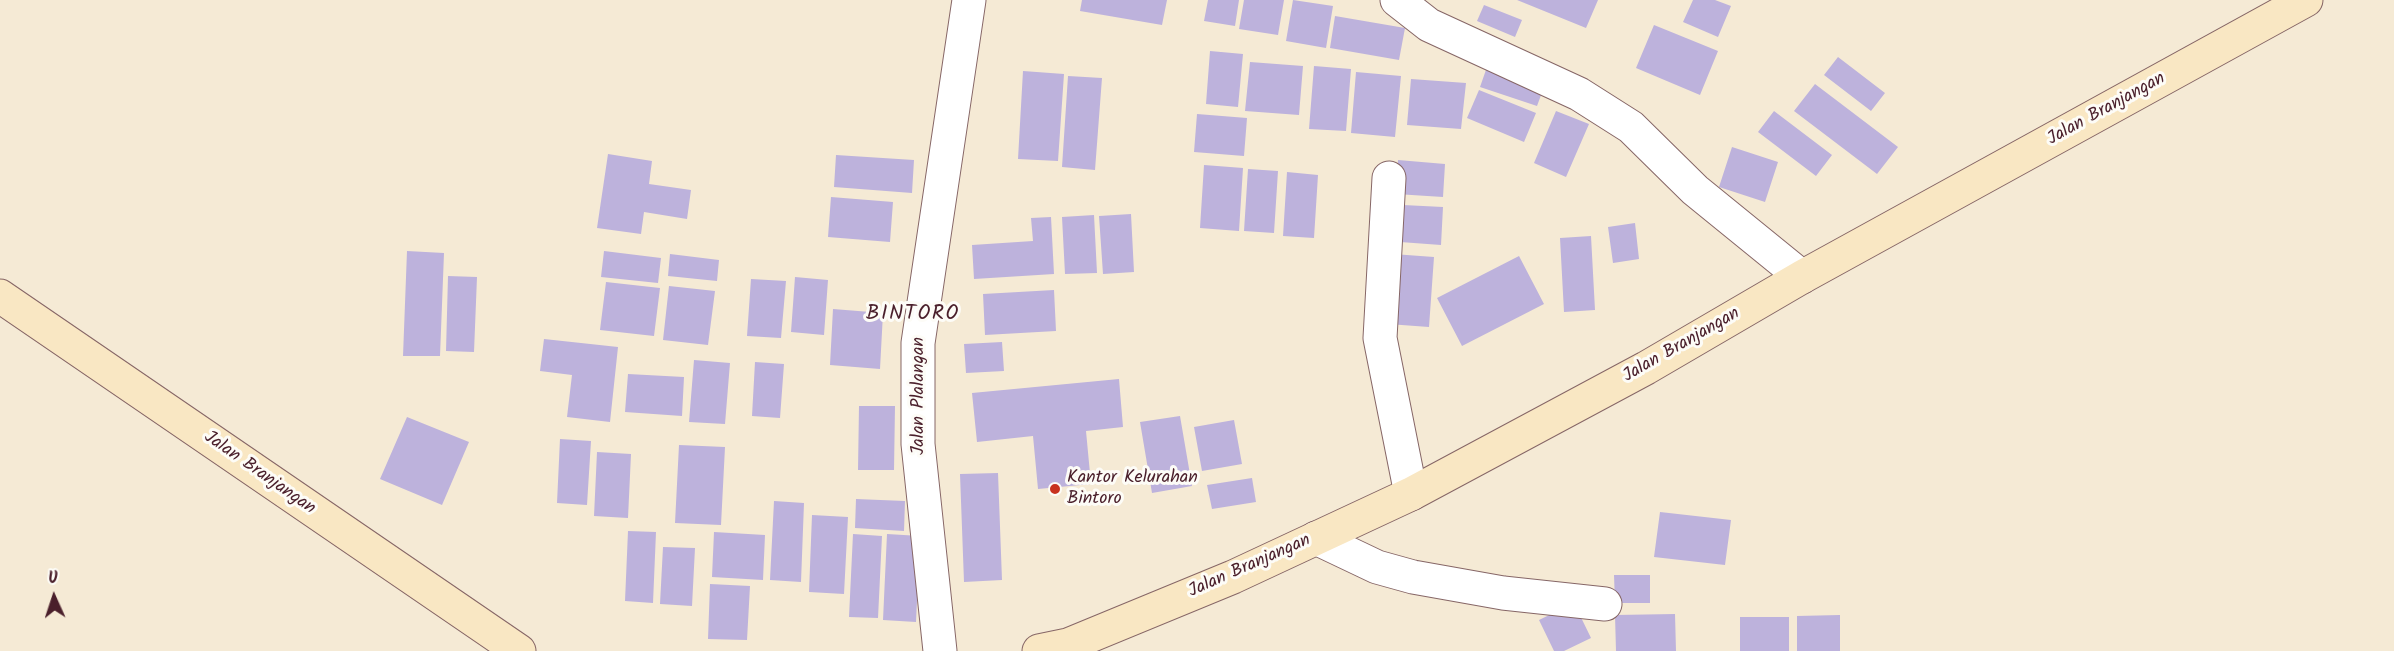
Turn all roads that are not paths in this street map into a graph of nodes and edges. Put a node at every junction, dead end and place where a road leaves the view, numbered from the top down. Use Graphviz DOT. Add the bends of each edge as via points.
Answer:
graph roads {
  1 [pos="969,0"];
  2 [pos="1397,0"];
  3 [pos="2306,0"];
  4 [pos="1389,178"];
  5 [pos="1802,277"];
  6 [pos="0,296"];
  7 [pos="1411,494"];
  8 [pos="1316,538"];
  9 [pos="1605,604"];
  10 [pos="519,651"];
  11 [pos="940,651"];
  12 [pos="1039,651"];
  1 -- 11 [label="street, Jalan Plalangan" via="918,343 918,444"];
  2 -- 5 [label="street" via="1429,25 1579,94 1631,127 1695,190"];
  3 -- 5 [label="main road, Jalan Branjangan"];
  4 -- 7 [label="street" via="1380,338"];
  5 -- 7 [label="main road, Jalan Branjangan" via="1646,368"];
  6 -- 10 [label="main road, Jalan Branjangan"];
  7 -- 8 [label="main road, Jalan Branjangan"];
  8 -- 9 [label="street" via="1377,567 1413,577 1503,593"];
  8 -- 12 [label="main road, Jalan Branjangan" via="1068,645"];
}
